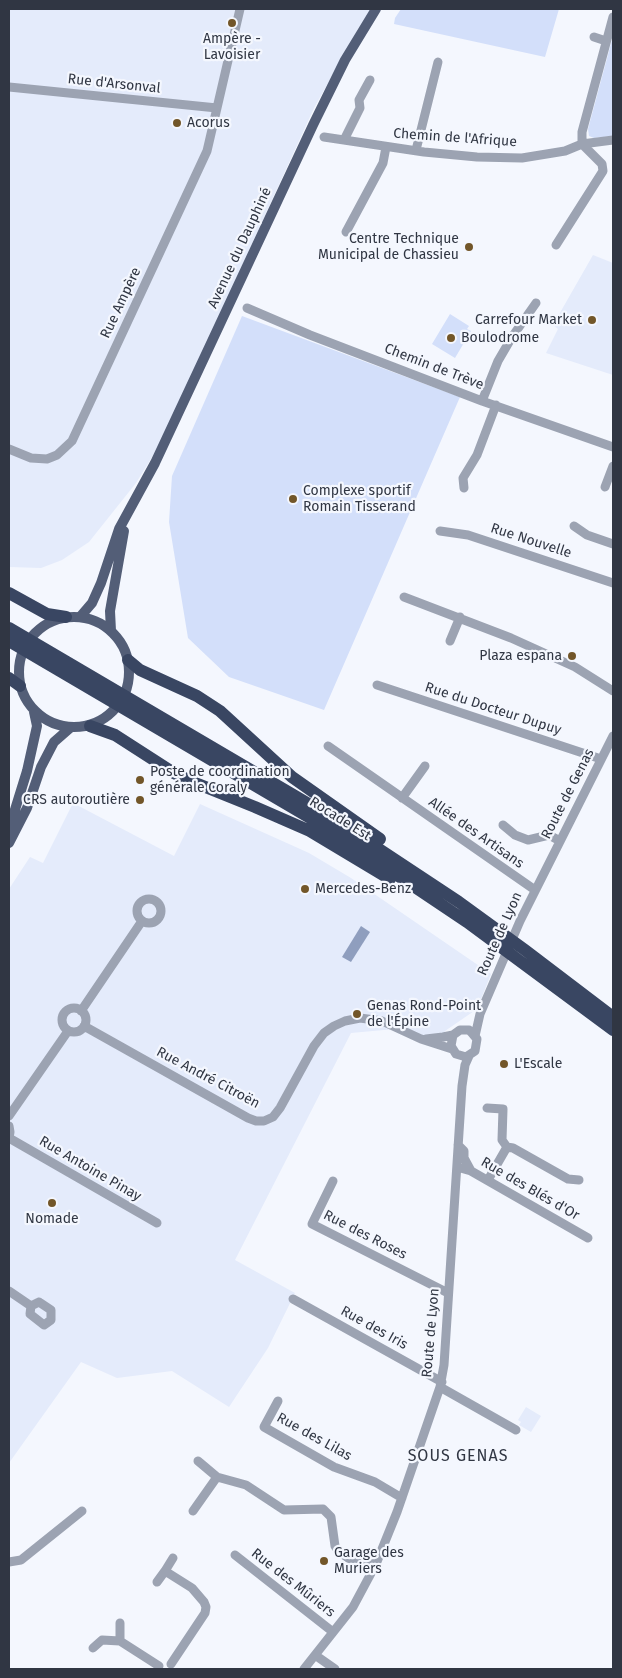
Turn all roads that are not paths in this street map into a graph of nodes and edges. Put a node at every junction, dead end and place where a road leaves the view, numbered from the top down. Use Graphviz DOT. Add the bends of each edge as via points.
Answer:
graph roads {
  1 [pos="240,9"];
  2 [pos="376,9"];
  3 [pos="613,17"];
  4 [pos="594,37"];
  5 [pos="606,41"];
  6 [pos="438,62"];
  7 [pos="370,80"];
  8 [pos="9,87"];
  9 [pos="217,108"];
  10 [pos="324,137"];
  11 [pos="344,140"];
  12 [pos="613,140"];
  13 [pos="582,144"];
  14 [pos="386,147"];
  15 [pos="416,150"];
  16 [pos="346,232"];
  17 [pos="556,245"];
  18 [pos="536,303"];
  19 [pos="247,308"];
  20 [pos="482,400"];
  21 [pos="496,406"];
  22 [pos="613,447"];
  23 [pos="9,450"];
  24 [pos="613,466"];
  25 [pos="605,487"];
  26 [pos="464,488"];
  27 [pos="134,502"];
  28 [pos="574,526"];
  29 [pos="440,531"];
  30 [pos="613,544"];
  31 [pos="613,583"];
  32 [pos="9,594"];
  33 [pos="404,597"];
  34 [pos="66,617"];
  35 [pos="80,617"];
  36 [pos="460,617"];
  37 [pos="9,628"];
  38 [pos="112,631"];
  39 [pos="9,641"];
  40 [pos="450,642"];
  41 [pos="128,660"];
  42 [pos="13,674"];
  43 [pos="377,685"];
  44 [pos="20,686"];
  45 [pos="613,691"];
  46 [pos="34,712"];
  47 [pos="90,726"];
  48 [pos="70,728"];
  49 [pos="613,736"];
  50 [pos="328,746"];
  51 [pos="601,759"];
  52 [pos="425,766"];
  53 [pos="402,798"];
  54 [pos="504,825"];
  55 [pos="9,829"];
  56 [pos="560,841"];
  57 [pos="9,843"];
  58 [pos="547,865"];
  59 [pos="535,890"];
  60 [pos="459,902"];
  61 [pos="142,921"];
  62 [pos="467,922"];
  63 [pos="81,1011"];
  64 [pos="480,1014"];
  65 [pos="613,1017"];
  66 [pos="84,1026"];
  67 [pos="462,1030"];
  68 [pos="613,1030"];
  69 [pos="68,1031"];
  70 [pos="453,1035"];
  71 [pos="476,1036"];
  72 [pos="421,1039"];
  73 [pos="454,1052"];
  74 [pos="469,1056"];
  75 [pos="462,1086"];
  76 [pos="488,1108"];
  77 [pos="9,1116"];
  78 [pos="9,1126"];
  79 [pos="9,1138"];
  80 [pos="458,1145"];
  81 [pos="507,1147"];
  82 [pos="457,1168"];
  83 [pos="473,1172"];
  84 [pos="488,1180"];
  85 [pos="579,1180"];
  86 [pos="333,1182"];
  87 [pos="456,1186"];
  88 [pos="157,1223"];
  89 [pos="588,1238"];
  90 [pos="9,1291"];
  91 [pos="448,1293"];
  92 [pos="293,1299"];
  93 [pos="31,1306"];
  94 [pos="441,1384"];
  95 [pos="278,1401"];
  96 [pos="516,1430"];
  97 [pos="198,1461"];
  98 [pos="217,1477"];
  99 [pos="402,1498"];
  100 [pos="82,1511"];
  101 [pos="193,1511"];
  102 [pos="235,1555"];
  103 [pos="173,1558"];
  104 [pos="9,1562"];
  105 [pos="376,1564"];
  106 [pos="165,1571"];
  107 [pos="157,1582"];
  108 [pos="120,1623"];
  109 [pos="333,1632"];
  110 [pos="120,1641"];
  111 [pos="93,1648"];
  112 [pos="315,1656"];
  113 [pos="158,1667"];
  114 [pos="174,1667"];
  115 [pos="304,1669"];
  116 [pos="335,1669"];
  1 -- 9 [label="street, Rue Ampère"];
  2 -- 27 [label="main road, Avenue du Dauphiné" via="345,60"];
  3 -- 5 [label="street"];
  4 -- 5 [label="street"];
  5 -- 13 [label="street" via="582,132"];
  6 -- 15 [label="street"];
  7 -- 11 [label="street"];
  8 -- 9 [label="street, Rue d'Arsonval"];
  9 -- 23 [label="street, Rue Ampère" via="202,164 72,441 57,455 47,459 31,458"];
  10 -- 11 [label="street, Chemin de l'Afrique"];
  11 -- 14 [label="street, Chemin de l'Afrique"];
  12 -- 13 [label="street, Chemin de l'Afrique"];
  13 -- 15 [label="street, Chemin de l'Afrique" via="565,151 522,158"];
  13 -- 17 [label="street" via="602,164 603,171"];
  14 -- 15 [label="street, Chemin de l'Afrique"];
  14 -- 16 [label="street" via="383,163"];
  18 -- 20 [label="street" via="498,361"];
  19 -- 20 [label="street, Chemin de Trève"];
  20 -- 21 [label="street, Chemin de Trève"];
  21 -- 22 [label="street, Chemin de Trève"];
  21 -- 26 [label="street" via="477,455 463,478"];
  24 -- 25 [label="street"];
  27 -- 35 [label="main road, Avenue du Dauphiné" via="118,529 101,584 92,603"];
  27 -- 38 [label="main road, Avenue du Dauphiné" via="124,530 114,581 110,611"];
  28 -- 30 [label="street" via="587,535"];
  29 -- 31 [label="street, Rue Nouvelle" via="468,535"];
  32 -- 34 [label="highway" via="47,614"];
  33 -- 36 [label="street"];
  34 -- 35 [label="main road"];
  34 -- 42 [label="main road" via="40,628 29,640"];
  35 -- 38 [label="main road"];
  36 -- 40 [label="street"];
  36 -- 45 [label="street" via="576,667"];
  37 -- 60 [label="highway, Rocade Est" via="279,786"];
  38 -- 41 [label="main road"];
  39 -- 62 [label="highway, Rocade Est" via="324,826"];
  41 -- 47 [label="main road" via="129,677 117,708"];
  41 -- 60 [label="highway" via="140,670 197,696 220,711 292,777 457,893"];
  42 -- 44 [label="highway"];
  43 -- 51 [label="street, Rue du Docteur Dupuy"];
  44 -- 46 [label="main road"];
  46 -- 48 [label="main road" via="51,724"];
  46 -- 55 [label="main road" via="37,726"];
  47 -- 48 [label="main road"];
  47 -- 62 [label="highway" via="115,735 174,774 310,831 456,920"];
  48 -- 57 [label="main road" via="54,742 41,766 27,808"];
  49 -- 51 [label="street, Route de Genas"];
  50 -- 53 [label="street, Allée des Artisans"];
  51 -- 56 [label="street, Route de Genas"];
  52 -- 53 [label="street"];
  53 -- 59 [label="street, Allée des Artisans"];
  54 -- 56 [label="street" via="514,835 528,840 549,836"];
  56 -- 58 [label="street, Route de Genas"];
  58 -- 59 [label="street, Route de Lyon"];
  59 -- 64 [label="street, Route de Lyon"];
  60 -- 65 [label="highway, Rocade Est"];
  61 -- 63 [label="street"];
  62 -- 68 [label="highway, Rocade Est"];
  63 -- 66 [label="street" via="86,1019"];
  63 -- 69 [label="street" via="72,1008 64,1013 62,1022"];
  64 -- 67 [label="street, Route de Lyon"];
  64 -- 71 [label="street, Route de Lyon"];
  66 -- 69 [label="street" via="78,1032"];
  66 -- 72 [label="street, Rue André Citroën" via="256,1121 273,1117 314,1046 334,1026 356,1019 382,1021"];
  67 -- 70 [label="street"];
  67 -- 71 [label="street" via="469,1030"];
  69 -- 77 [label="street"];
  70 -- 72 [label="street"];
  70 -- 73 [label="street"];
  71 -- 74 [label="street" via="477,1047"];
  72 -- 73 [label="street, Rue André Citroën"];
  73 -- 74 [label="street"];
  73 -- 75 [label="street, Route de Lyon"];
  74 -- 75 [label="street, Route de Lyon"];
  75 -- 80 [label="street, Route de Lyon"];
  76 -- 81 [label="street" via="503,1109 502,1140"];
  78 -- 79 [label="street"];
  79 -- 88 [label="street, Rue Antoine Pinay"];
  80 -- 82 [label="street, Route de Lyon"];
  80 -- 83 [label="street"];
  81 -- 84 [label="street"];
  81 -- 85 [label="street" via="568,1179"];
  82 -- 83 [label="street, Rue des Blés d'Or"];
  82 -- 87 [label="street, Route de Lyon"];
  83 -- 84 [label="street, Rue des Blés d'Or"];
  83 -- 87 [label="street"];
  84 -- 89 [label="street, Rue des Blés d'Or"];
  86 -- 91 [label="street, Rue des Roses" via="312,1224"];
  87 -- 91 [label="street, Route de Lyon"];
  90 -- 93 [label="street"];
  91 -- 94 [label="street, Route de Lyon"];
  92 -- 94 [label="street, Rue des Iris"];
  94 -- 96 [label="street, Rue des Iris"];
  94 -- 99 [label="street, Route de Lyon"];
  95 -- 99 [label="street, Rue des Lilas" via="264,1427 334,1467 375,1482"];
  97 -- 98 [label="street"];
  98 -- 101 [label="street"];
  98 -- 105 [label="street" via="246,1485 284,1510 323,1509 331,1517 338,1551 354,1562"];
  99 -- 105 [label="street, Route de Lyon"];
  100 -- 104 [label="street" via="21,1560"];
  102 -- 109 [label="street, Rue des Mûriers"];
  103 -- 106 [label="street"];
  105 -- 109 [label="street, Route de Lyon" via="353,1607"];
  106 -- 107 [label="street"];
  106 -- 114 [label="street" via="192,1588 206,1607"];
  108 -- 110 [label="street"];
  109 -- 112 [label="street, Route de Lyon"];
  110 -- 111 [label="street" via="102,1640"];
  110 -- 113 [label="street"];
  112 -- 115 [label="street, Route de Lyon"];
  112 -- 116 [label="street"];
  113 -- 114 [label="street" via="165,1663"];
}
